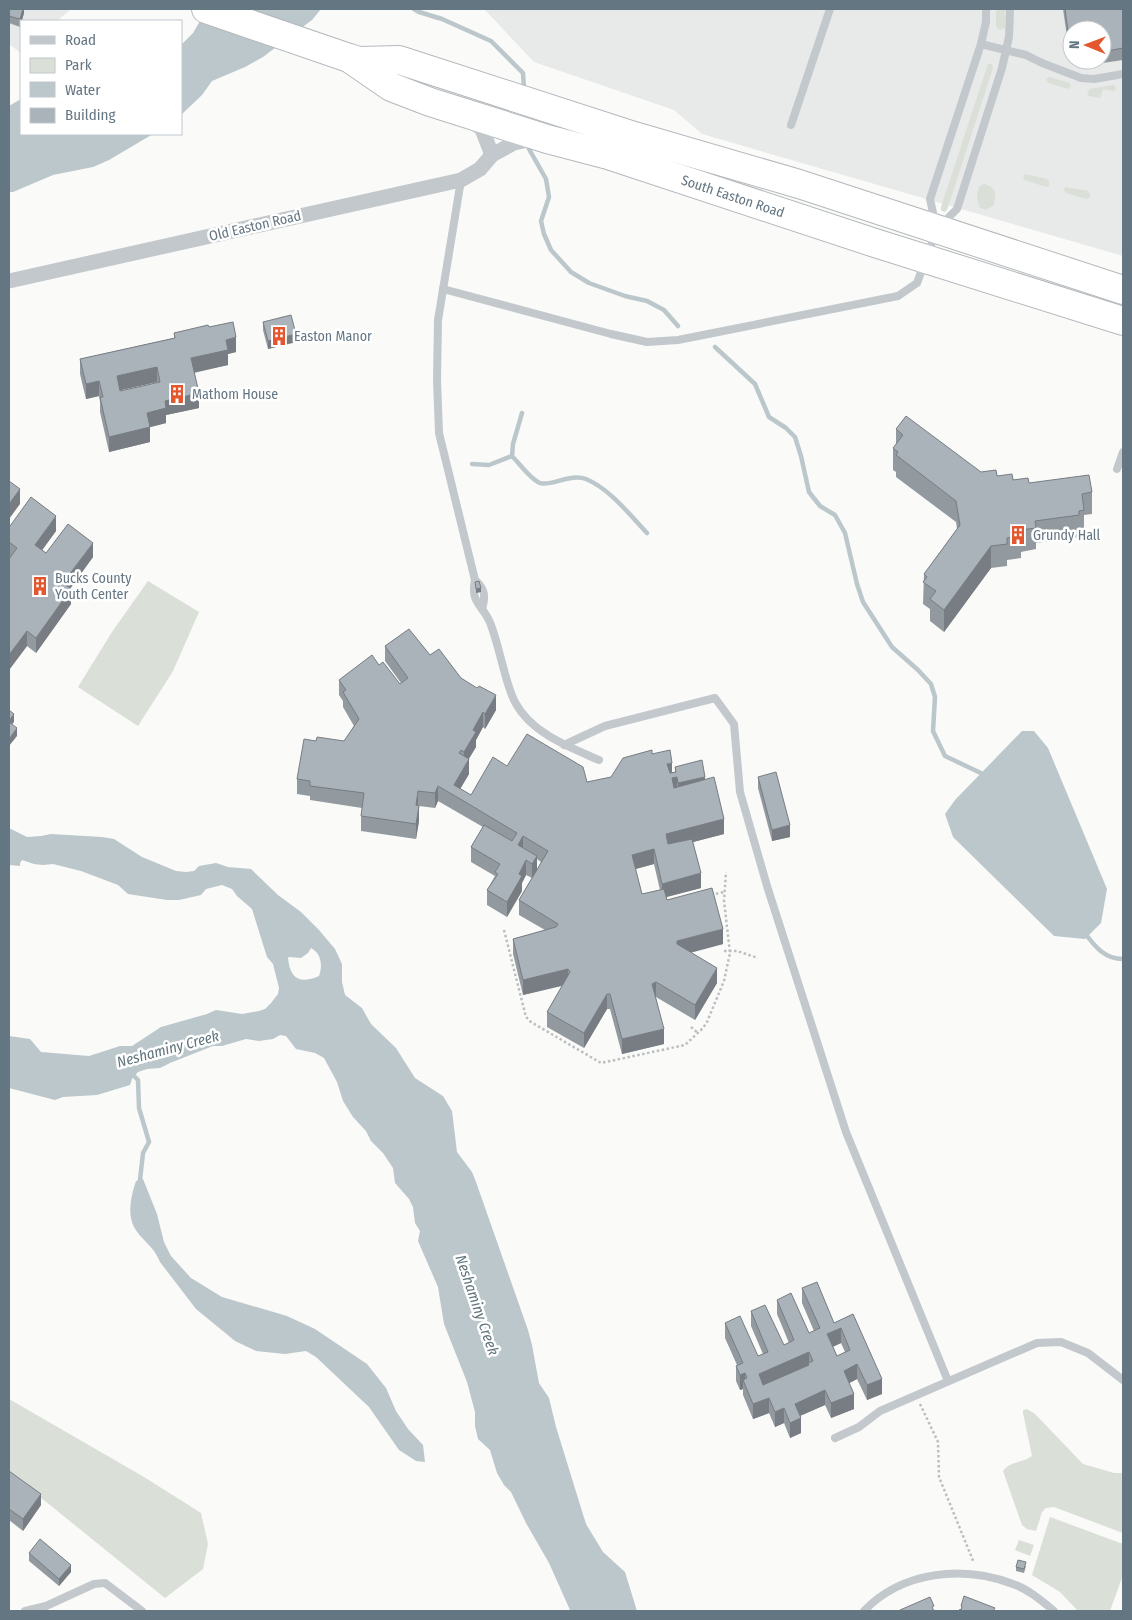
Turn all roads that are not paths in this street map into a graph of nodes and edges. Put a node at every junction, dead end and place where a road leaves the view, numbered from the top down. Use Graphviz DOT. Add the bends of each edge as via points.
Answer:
graph roads {
  1 [pos="206,9"];
  2 [pos="830,9"];
  3 [pos="986,9"];
  4 [pos="1010,9"];
  5 [pos="981,44"];
  6 [pos="1006,50"];
  7 [pos="338,55"];
  8 [pos="1123,74"];
  9 [pos="449,108"];
  10 [pos="792,126"];
  11 [pos="547,139"];
  12 [pos="492,155"];
  13 [pos="461,180"];
  14 [pos="937,229"];
  15 [pos="927,259"];
  16 [pos="9,281"];
  17 [pos="443,289"];
  18 [pos="1123,290"];
  19 [pos="1123,321"];
  20 [pos="1123,452"];
  21 [pos="1117,469"];
  22 [pos="564,746"];
  23 [pos="599,760"];
  24 [pos="1123,1380"];
  25 [pos="948,1381"];
  26 [pos="835,1438"];
  27 [pos="25,1611"];
  28 [pos="142,1611"];
  29 [pos="864,1611"];
  30 [pos="1054,1611"];
  1 -- 7 [label="highway, South Easton Road"];
  2 -- 10 [label="lane"];
  3 -- 5 [label="lane"];
  4 -- 6 [label="lane"];
  5 -- 6 [label="lane"];
  5 -- 14 [label="lane" via="930,199"];
  6 -- 8 [label="lane" via="1081,78"];
  6 -- 14 [label="lane" via="957,210"];
  7 -- 9 [label="highway, South Easton Road" via="391,87"];
  7 -- 14 [label="highway, South Easton Road" via="359,61 399,60"];
  9 -- 11 [label="highway, South Easton Road"];
  9 -- 12 [label="street" via="482,129"];
  11 -- 12 [label="street, Old Easton Road" via="514,143"];
  11 -- 15 [label="highway, South Easton Road" via="608,155"];
  12 -- 13 [label="street, Old Easton Road" via="480,169"];
  13 -- 16 [label="street, Old Easton Road"];
  13 -- 17 [label="lane"];
  14 -- 15 [label="lane"];
  14 -- 18 [label="highway, South Easton Road"];
  15 -- 17 [label="lane" via="917,283 898,296 647,342"];
  15 -- 19 [label="highway, South Easton Road"];
  17 -- 22 [label="lane" via="438,320 439,432 475,580 483,587 482,609 490,624 514,701 526,720"];
  20 -- 21 [label="lane"];
  22 -- 23 [label="lane"];
  22 -- 25 [label="lane" via="605,726 715,698 734,724 740,792 846,1132"];
  24 -- 25 [label="lane" via="1088,1353 1061,1342 1037,1342"];
  25 -- 26 [label="lane" via="880,1411"];
  27 -- 28 [label="lane" via="46,1606 94,1584 105,1583"];
  29 -- 30 [label="lane" via="879,1597 901,1585 930,1575 960,1573 1015,1584"];
}
